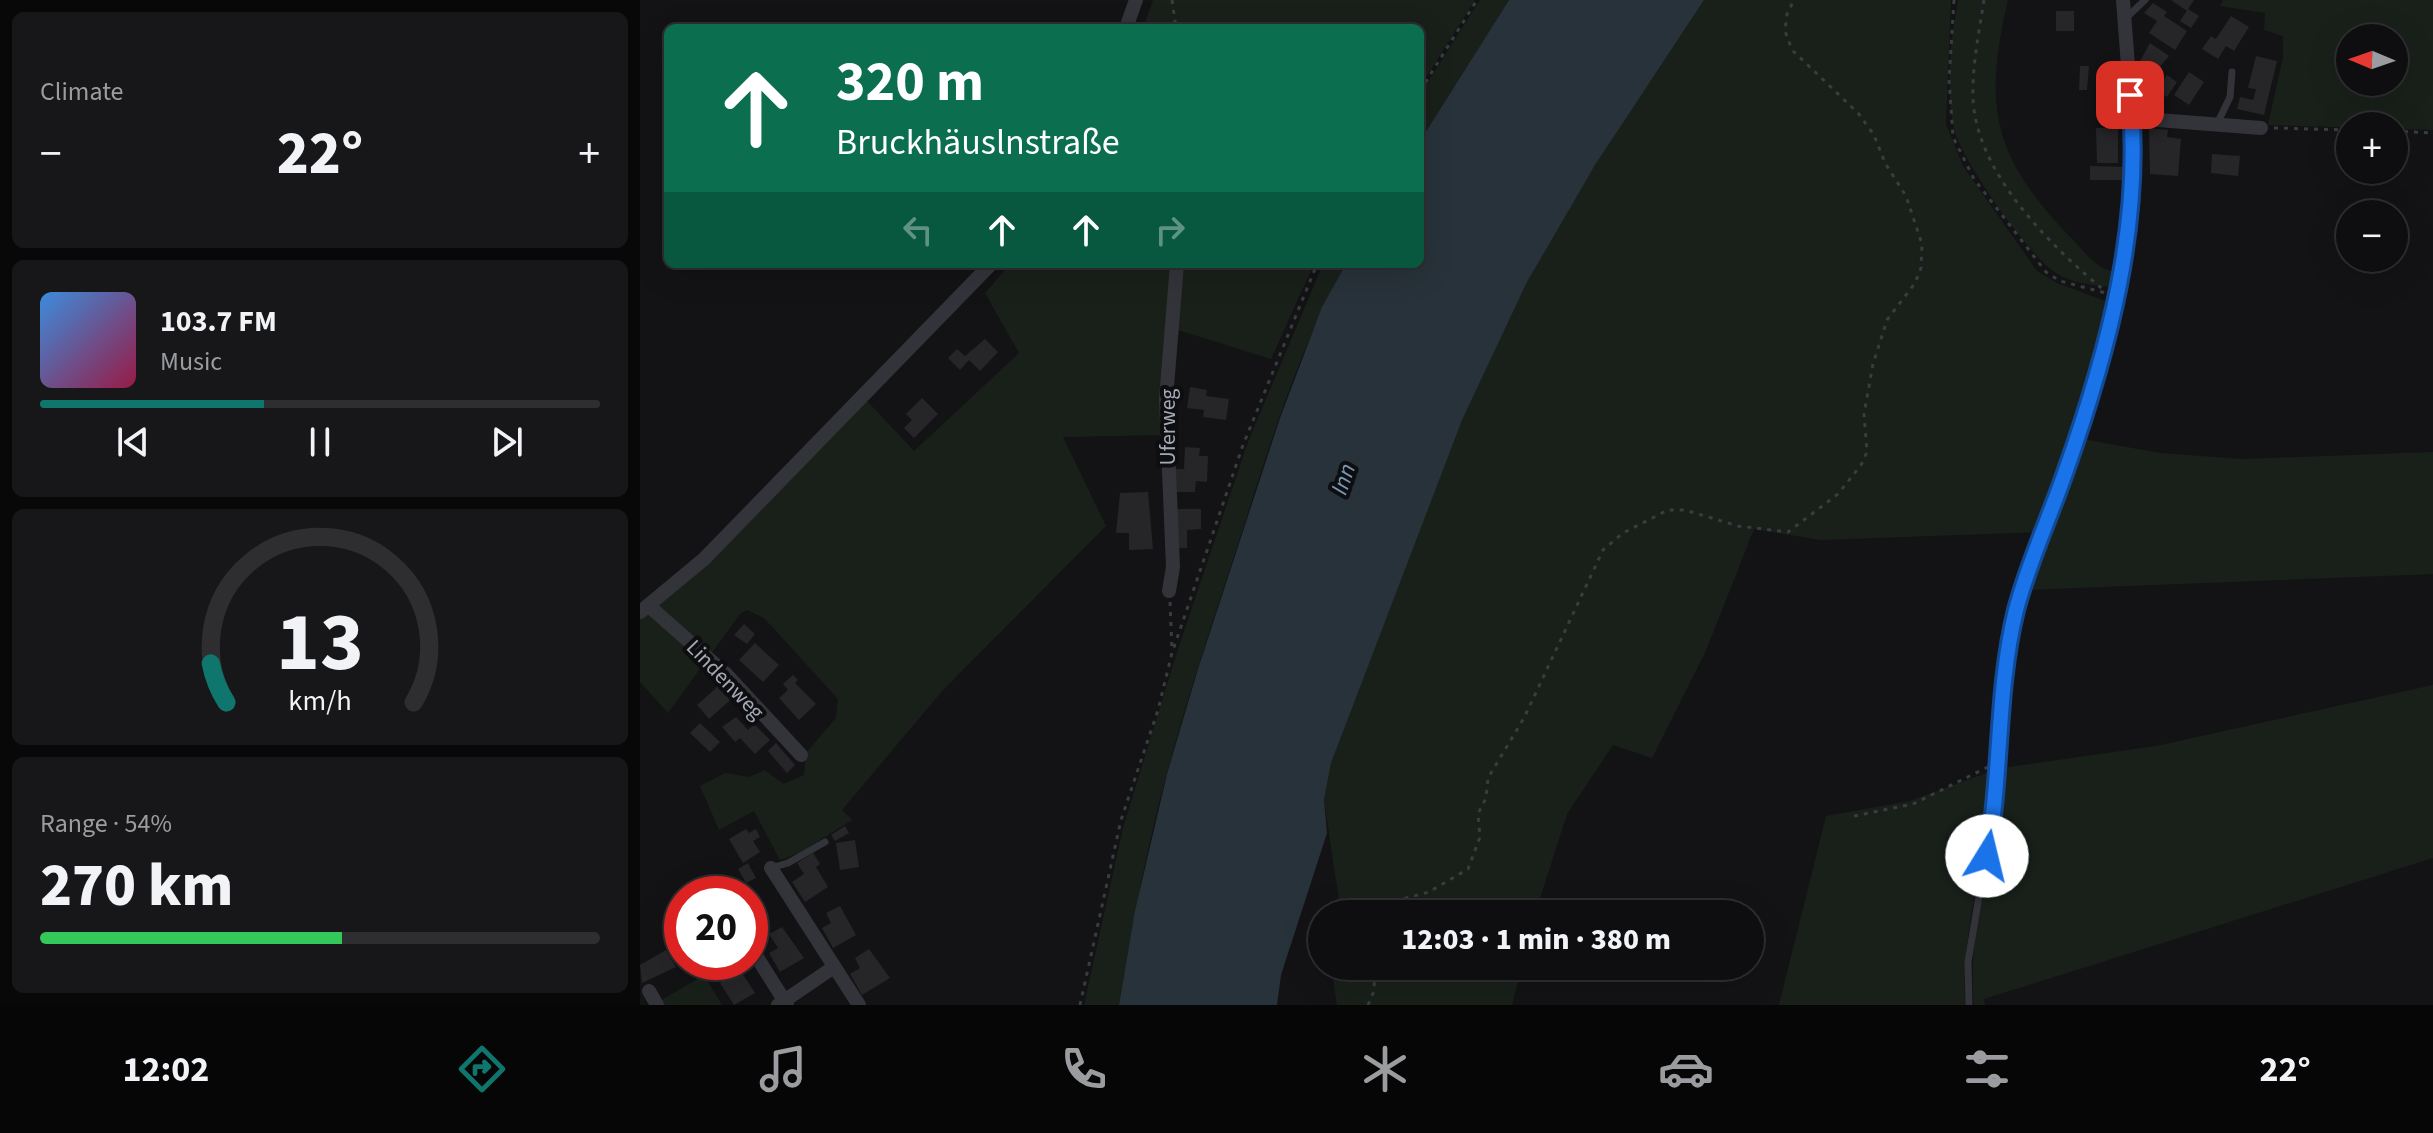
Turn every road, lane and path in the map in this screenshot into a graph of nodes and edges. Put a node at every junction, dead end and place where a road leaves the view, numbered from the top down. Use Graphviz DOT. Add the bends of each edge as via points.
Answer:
graph roads {
  1 [pos="1136,0"];
  2 [pos="1172,0"];
  3 [pos="1477,0"];
  4 [pos="1794,0"];
  5 [pos="1954,0"];
  6 [pos="1984,0"];
  7 [pos="2123,0"];
  8 [pos="2145,0"];
  9 [pos="2124,20"];
  10 [pos="1127,24"];
  11 [pos="1175,24"];
  12 [pos="2232,72"];
  13 [pos="1424,85"];
  14 [pos="2132,118"];
  15 [pos="2217,124"];
  16 [pos="2261,128"];
  17 [pos="2336,130"];
  18 [pos="2408,132"];
  19 [pos="2433,133"];
  20 [pos="2129,213"];
  21 [pos="987,268"];
  22 [pos="1177,268"];
  23 [pos="1315,268"];
  24 [pos="2108,294"];
  25 [pos="2117,296"];
  26 [pos="1169,591"];
  27 [pos="645,609"];
  28 [pos="1172,653"];
  29 [pos="801,755"];
  30 [pos="1999,763"];
  31 [pos="1854,816"];
  32 [pos="825,842"];
  33 [pos="771,868"];
  34 [pos="1400,900"];
  35 [pos="834,967"];
  36 [pos="768,978"];
  37 [pos="1374,980"];
  38 [pos="649,991"];
  39 [pos="783,1004"];
  40 [pos="657,1005"];
  41 [pos="859,1005"];
  42 [pos="1080,1005"];
  43 [pos="1368,1005"];
  44 [pos="1969,1005"];
  1 -- 10 [label="street"];
  2 -- 11 [label="path"];
  3 -- 13 [label="path"];
  4 -- 34 [label="path" via="1785,31 1792,50 1874,135 1906,196 1922,244 1915,283 1887,320 1873,364 1864,414 1867,452 1838,494 1788,532 1668,510 1603,550 1524,718 1488,778 1478,814 1480,837 1468,869 1429,892"];
  5 -- 24 [label="path" via="1949,118 1961,158 2046,272"];
  6 -- 24 [label="path" via="1973,98 1984,144 2018,202 2065,257"];
  7 -- 9 [label="street"];
  8 -- 9 [label="lane"];
  9 -- 14 [label="street"];
  12 -- 15 [label="lane" via="2230,97"];
  14 -- 15 [label="street"];
  14 -- 20 [label="street"];
  15 -- 16 [label="street"];
  16 -- 17 [label="path"];
  18 -- 19 [label="path"];
  20 -- 25 [label="lane"];
  21 -- 27 [label="street" via="720,543"];
  22 -- 26 [label="street, Uferweg" via="1166,399 1173,567"];
  23 -- 28 [label="path" via="1243,445"];
  24 -- 25 [label="path"];
  25 -- 30 [label="lane" via="2088,408 2017,609 2005,666"];
  26 -- 28 [label="path"];
  27 -- 29 [label="street, Lindenweg" via="726,674"];
  28 -- 42 [label="path" via="1121,820"];
  30 -- 31 [label="path" via="1913,804"];
  30 -- 44 [label="lane" via="1968,962"];
  32 -- 33 [label="lane"];
  33 -- 35 [label="street"];
  35 -- 39 [label="street"];
  35 -- 41 [label="street"];
  36 -- 39 [label="street"];
  37 -- 43 [label="path"];
  38 -- 40 [label="street"];
}
